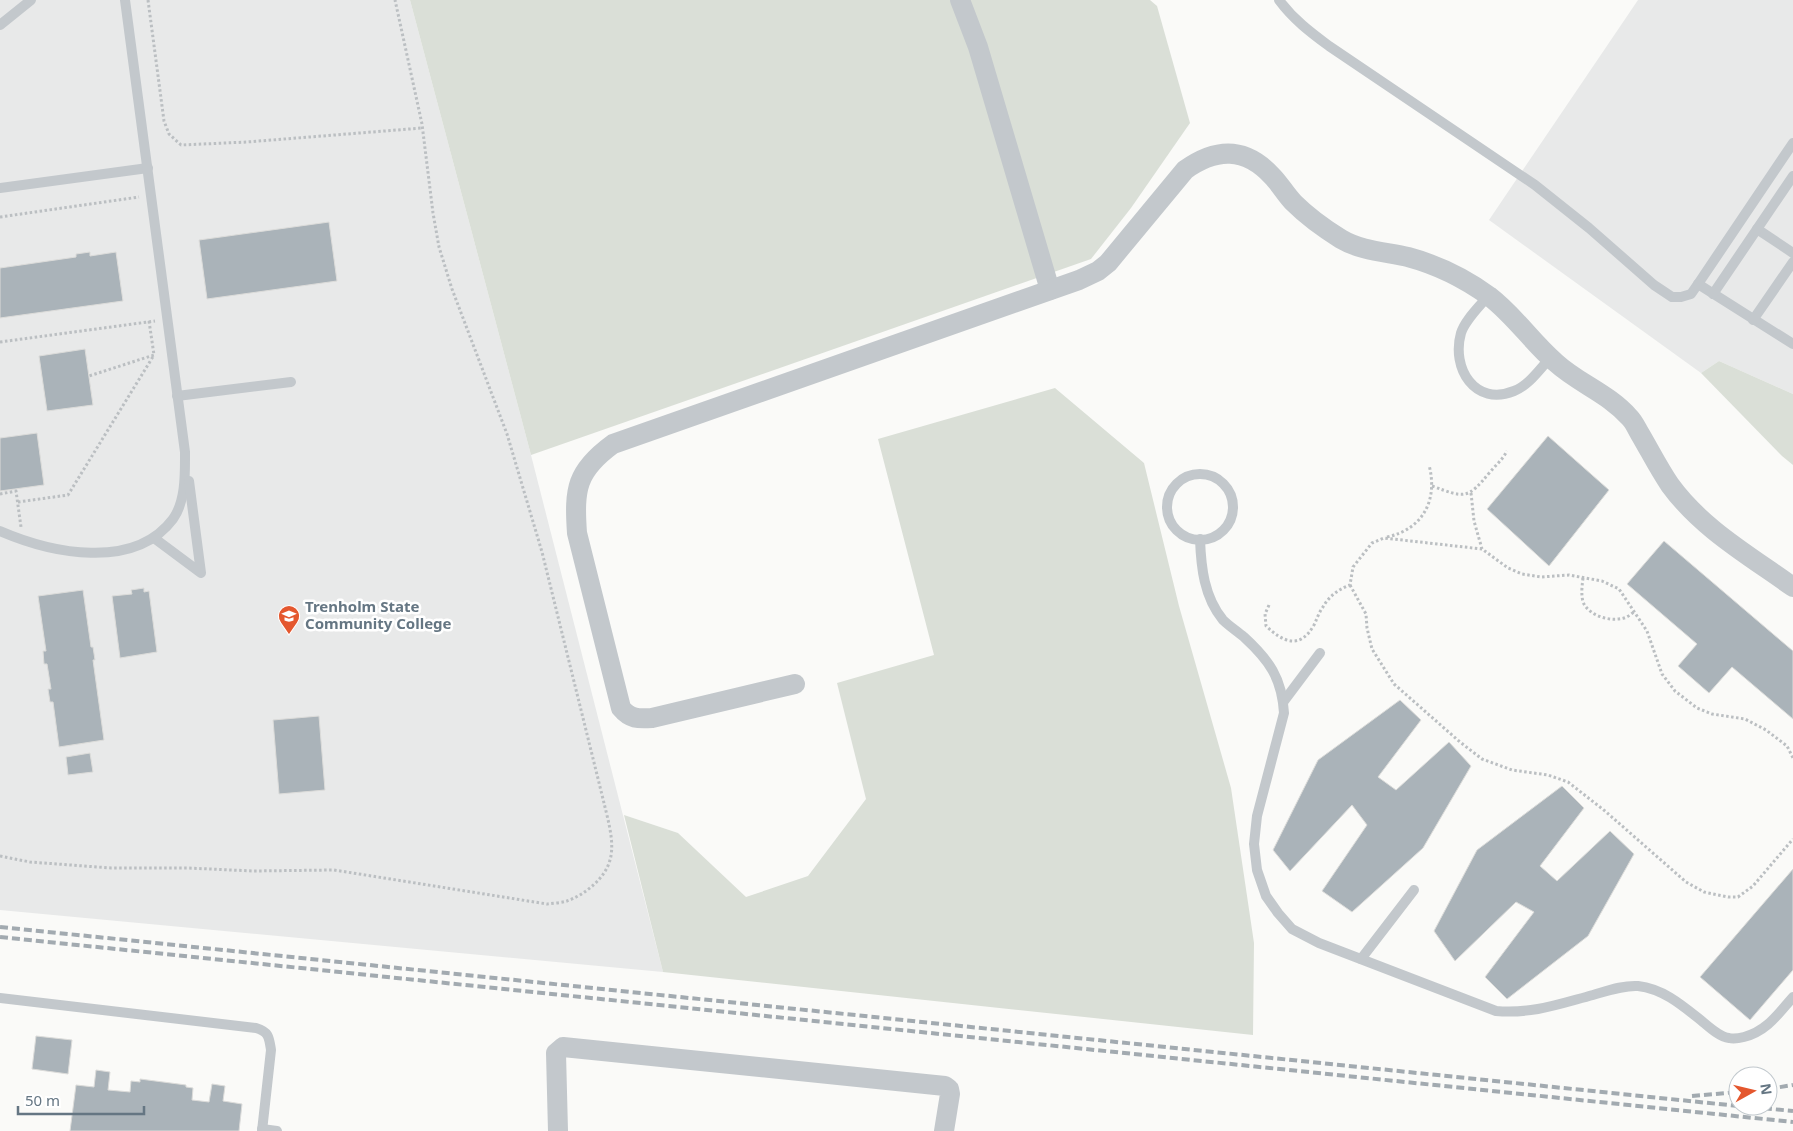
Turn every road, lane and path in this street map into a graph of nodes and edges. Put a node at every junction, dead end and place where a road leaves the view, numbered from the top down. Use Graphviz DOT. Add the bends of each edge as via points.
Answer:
graph roads {
  1 [pos="31,0"];
  2 [pos="125,0"];
  3 [pos="148,0"];
  4 [pos="395,0"];
  5 [pos="960,0"];
  6 [pos="1279,0"];
  7 [pos="0,25"];
  8 [pos="422,128"];
  9 [pos="1793,143"];
  10 [pos="148,168"];
  11 [pos="1793,176"];
  12 [pos="0,188"];
  13 [pos="152,195"];
  14 [pos="0,217"];
  15 [pos="1756,229"];
  16 [pos="1793,253"];
  17 [pos="1793,262"];
  18 [pos="1698,284"];
  19 [pos="1050,290"];
  20 [pos="1713,294"];
  21 [pos="1488,296"];
  22 [pos="168,319"];
  23 [pos="1753,320"];
  24 [pos="149,322"];
  25 [pos="0,342"];
  26 [pos="1793,344"];
  27 [pos="154,355"];
  28 [pos="1550,358"];
  29 [pos="89,376"];
  30 [pos="291,382"];
  31 [pos="177,396"];
  32 [pos="1507,451"];
  33 [pos="185,452"];
  34 [pos="1428,465"];
  35 [pos="1432,486"];
  36 [pos="1472,493"];
  37 [pos="0,494"];
  38 [pos="18,502"];
  39 [pos="0,531"];
  40 [pos="154,538"];
  41 [pos="1384,538"];
  42 [pos="1200,539"];
  43 [pos="23,541"];
  44 [pos="1482,549"];
  45 [pos="1584,578"];
  46 [pos="1350,585"];
  47 [pos="1793,587"];
  48 [pos="1269,605"];
  49 [pos="1634,612"];
  50 [pos="1320,654"];
  51 [pos="795,684"];
  52 [pos="1284,700"];
  53 [pos="1787,746"];
  54 [pos="1793,749"];
  55 [pos="1793,758"];
  56 [pos="1793,838"];
  57 [pos="0,856"];
  58 [pos="1414,890"];
  59 [pos="1361,959"];
  60 [pos="1793,997"];
  61 [pos="0,998"];
  62 [pos="262,1130"];
  63 [pos="277,1131"];
  64 [pos="558,1131"];
  65 [pos="944,1131"];
  1 -- 7 [label="lane"];
  2 -- 10 [label="lane"];
  3 -- 8 [label="path" via="164,121 169,134 181,145"];
  4 -- 8 [label="path"];
  5 -- 19 [label="street" via="978,47"];
  6 -- 18 [label="lane" via="1302,26 1328,46 1535,185 1654,285 1672,297 1681,298 1691,294"];
  8 -- 57 [label="path" via="440,247 452,289 507,434 572,670 611,839 610,860 604,874 587,890 566,901 547,904 334,870 110,868 30,862"];
  9 -- 18 [label="lane"];
  10 -- 12 [label="lane"];
  10 -- 13 [label="lane"];
  11 -- 15 [label="lane"];
  13 -- 14 [label="path"];
  13 -- 22 [label="lane"];
  15 -- 16 [label="lane"];
  15 -- 20 [label="lane"];
  17 -- 23 [label="lane"];
  18 -- 20 [label="lane"];
  19 -- 21 [label="street" via="1079,280 1108,263 1185,170 1219,153 1241,155 1256,161 1294,203 1343,240 1437,266"];
  19 -- 51 [label="street" via="613,444 584,472 578,489 577,533 621,708 628,716 652,718"];
  20 -- 23 [label="lane"];
  21 -- 28 [label="street" via="1512,315"];
  21 -- 28 [label="lane" via="1462,332 1459,347 1461,366 1471,384 1487,394 1513,392 1524,386"];
  22 -- 24 [label="path"];
  22 -- 31 [label="lane"];
  23 -- 26 [label="lane"];
  24 -- 25 [label="path"];
  24 -- 27 [label="path"];
  27 -- 29 [label="path"];
  27 -- 38 [label="path" via="68,495"];
  28 -- 47 [label="street" via="1608,397 1631,419 1671,485 1720,536"];
  30 -- 31 [label="lane"];
  31 -- 33 [label="lane"];
  32 -- 36 [label="path"];
  33 -- 40 [label="lane" via="184,490 174,518"];
  33 -- 40 [label="lane" via="201,574"];
  34 -- 35 [label="path"];
  35 -- 36 [label="path" via="1458,495"];
  35 -- 41 [label="path" via="1426,510 1416,522"];
  36 -- 44 [label="path" via="1474,521"];
  37 -- 38 [label="path" via="16,491"];
  38 -- 43 [label="path"];
  39 -- 43 [label="lane"];
  40 -- 43 [label="lane" via="117,551 71,552"];
  41 -- 44 [label="path"];
  41 -- 46 [label="path" via="1372,543 1353,567"];
  42 -- 42 [label="lane" via="1223,530 1233,511 1225,486 1213,476 1202,474 1182,479 1174,487 1167,508 1175,528 1183,535"];
  42 -- 52 [label="lane" via="1201,567 1213,603 1223,620 1265,657 1276,675"];
  44 -- 45 [label="path" via="1522,574"];
  45 -- 49 [label="path" via="1602,581 1619,589"];
  45 -- 49 [label="path" via="1583,602 1588,610 1610,618 1624,618"];
  46 -- 48 [label="path" via="1341,588 1323,606 1310,632 1294,641 1278,637 1266,626 1265,614"];
  46 -- 56 [label="path" via="1366,614 1372,650 1394,684 1482,759 1512,770 1548,775 1568,782 1686,882 1704,892 1738,897 1753,886"];
  49 -- 53 [label="path" via="1647,631 1662,674 1675,691 1697,708 1745,719"];
  50 -- 52 [label="lane"];
  52 -- 59 [label="lane" via="1284,713 1257,816 1254,844 1257,870 1266,896 1292,929"];
  53 -- 54 [label="path"];
  53 -- 55 [label="path"];
  58 -- 59 [label="lane"];
  59 -- 60 [label="lane" via="1496,1011 1533,1011 1636,986 1656,990 1729,1038 1757,1033 1768,1026"];
  61 -- 62 [label="lane" via="265,1031 271,1050"];
  62 -- 63 [label="lane"];
  64 -- 65 [label="street" via="556,1053 563,1046 945,1086 950,1094"];
}
